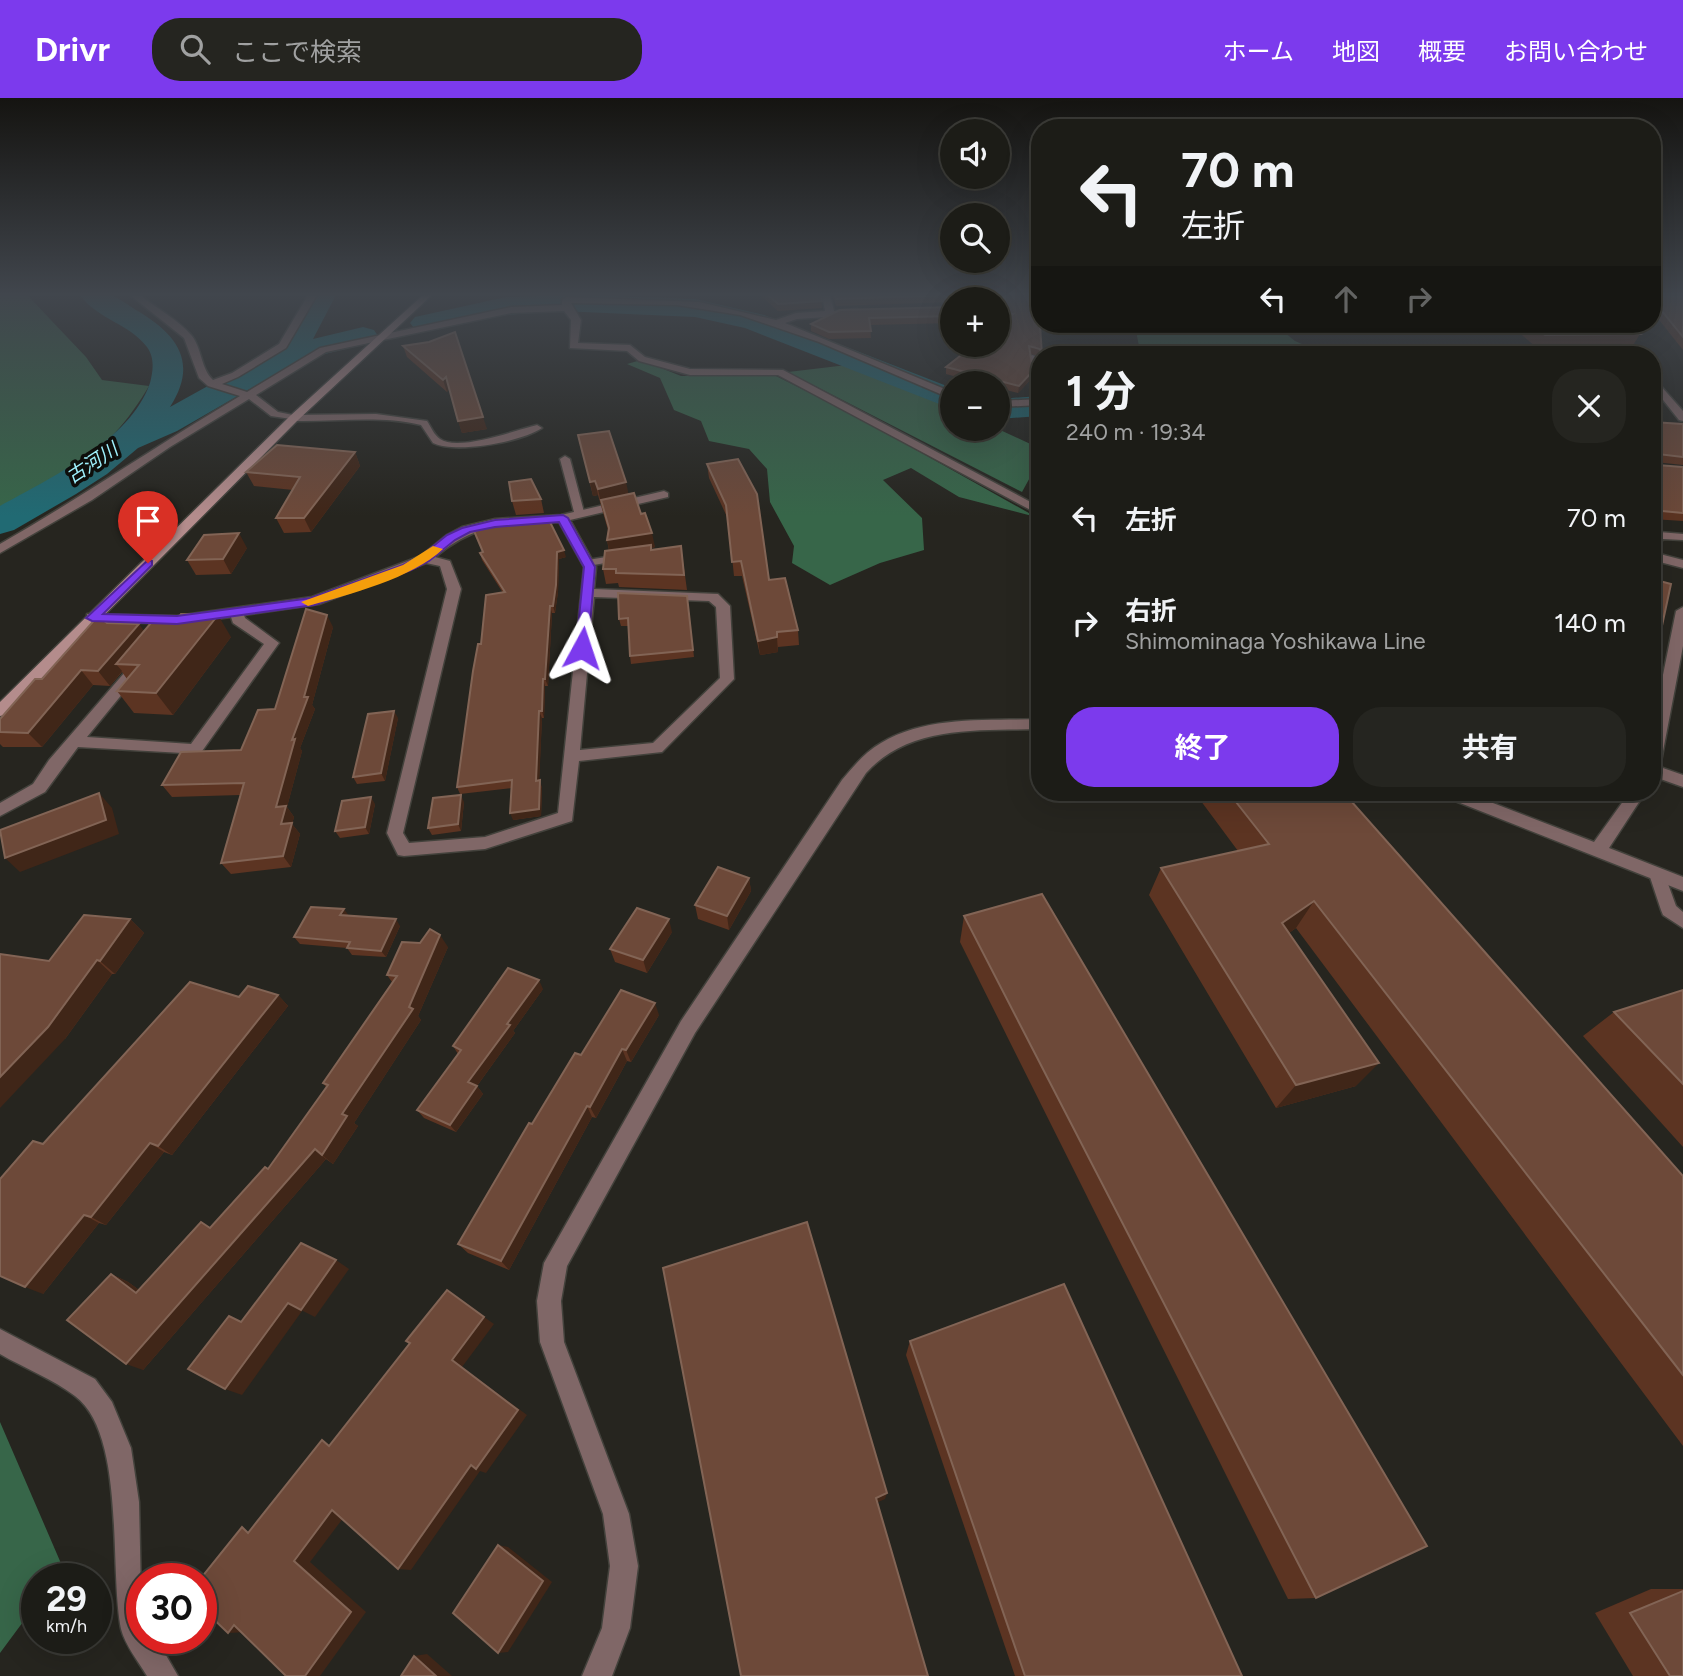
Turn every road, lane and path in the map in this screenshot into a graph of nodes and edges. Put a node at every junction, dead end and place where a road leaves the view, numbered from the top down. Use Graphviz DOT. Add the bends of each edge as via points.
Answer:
graph roads {
  1 [pos="201,369"];
  2 [pos="246,369"];
  3 [pos="292,369"];
  4 [pos="346,369"];
  5 [pos="678,369"];
  6 [pos="884,369"];
  7 [pos="215,385"];
  8 [pos="940,391"];
  9 [pos="1661,391"];
  10 [pos="248,395"];
  11 [pos="1031,402"];
  12 [pos="1010,403"];
  13 [pos="294,418"];
  14 [pos="1682,419"];
  15 [pos="537,428"];
  16 [pos="565,459"];
  17 [pos="664,495"];
  18 [pos="1031,507"];
  19 [pos="579,512"];
  20 [pos="563,518"];
  21 [pos="1661,535"];
  22 [pos="1683,537"];
  23 [pos="0,548"];
  24 [pos="637,556"];
  25 [pos="1661,558"];
  26 [pos="425,559"];
  27 [pos="587,563"];
  28 [pos="1683,564"];
  29 [pos="587,593"];
  30 [pos="1683,611"];
  31 [pos="237,613"];
  32 [pos="92,618"];
  33 [pos="177,620"];
  34 [pos="0,711"];
  35 [pos="1661,722"];
  36 [pos="1031,725"];
  37 [pos="75,741"];
  38 [pos="572,756"];
  39 [pos="1661,772"];
  40 [pos="1683,781"];
  41 [pos="1474,801"];
  42 [pos="1632,801"];
  43 [pos="0,810"];
  44 [pos="1596,851"];
  45 [pos="1657,874"];
  46 [pos="1683,884"];
  47 [pos="1683,921"];
  48 [pos="0,1341"];
  49 [pos="163,1676"];
  50 [pos="597,1676"];
  1 -- 7 [label="street"];
  2 -- 7 [label="street"];
  3 -- 10 [label="street"];
  4 -- 13 [label="main road"];
  5 -- 18 [label="street" via="780,372"];
  6 -- 8 [label="street"];
  7 -- 10 [label="street"];
  9 -- 14 [label="street"];
  10 -- 13 [label="street" via="275,414"];
  10 -- 23 [label="street" via="88,498"];
  11 -- 12 [label="street"];
  13 -- 15 [label="lane" via="405,417 424,423 435,441 447,445 466,445"];
  13 -- 32 [label="main road"];
  16 -- 19 [label="lane"];
  17 -- 19 [label="street"];
  19 -- 20 [label="street"];
  20 -- 26 [label="street" via="466,530"];
  20 -- 27 [label="street"];
  21 -- 22 [label="lane"];
  24 -- 27 [label="lane"];
  25 -- 28 [label="street"];
  26 -- 31 [label="street" via="314,601"];
  26 -- 38 [label="street" via="446,564 454,589 395,833 404,850 485,843 566,817"];
  27 -- 29 [label="street"];
  29 -- 38 [label="street"];
  29 -- 38 [label="street" via="713,597 723,606 727,679 657,748"];
  30 -- 35 [label="street"];
  31 -- 33 [label="street"];
  31 -- 37 [label="street" via="238,620 272,643 195,750"];
  32 -- 33 [label="street"];
  32 -- 34 [label="main road"];
  33 -- 37 [label="street"];
  36 -- 50 [label="street" via="934,730 905,738 870,758 688,1027 556,1264 549,1301 552,1342 616,1514 624,1566 616,1628"];
  37 -- 43 [label="street" via="39,788"];
  39 -- 40 [label="street"];
  41 -- 44 [label="street"];
  42 -- 44 [label="street"];
  44 -- 45 [label="street"];
  45 -- 46 [label="street"];
  45 -- 47 [label="lane" via="1669,910"];
  48 -- 49 [label="street" via="86,1388 103,1411 118,1448 136,1631"];
}
